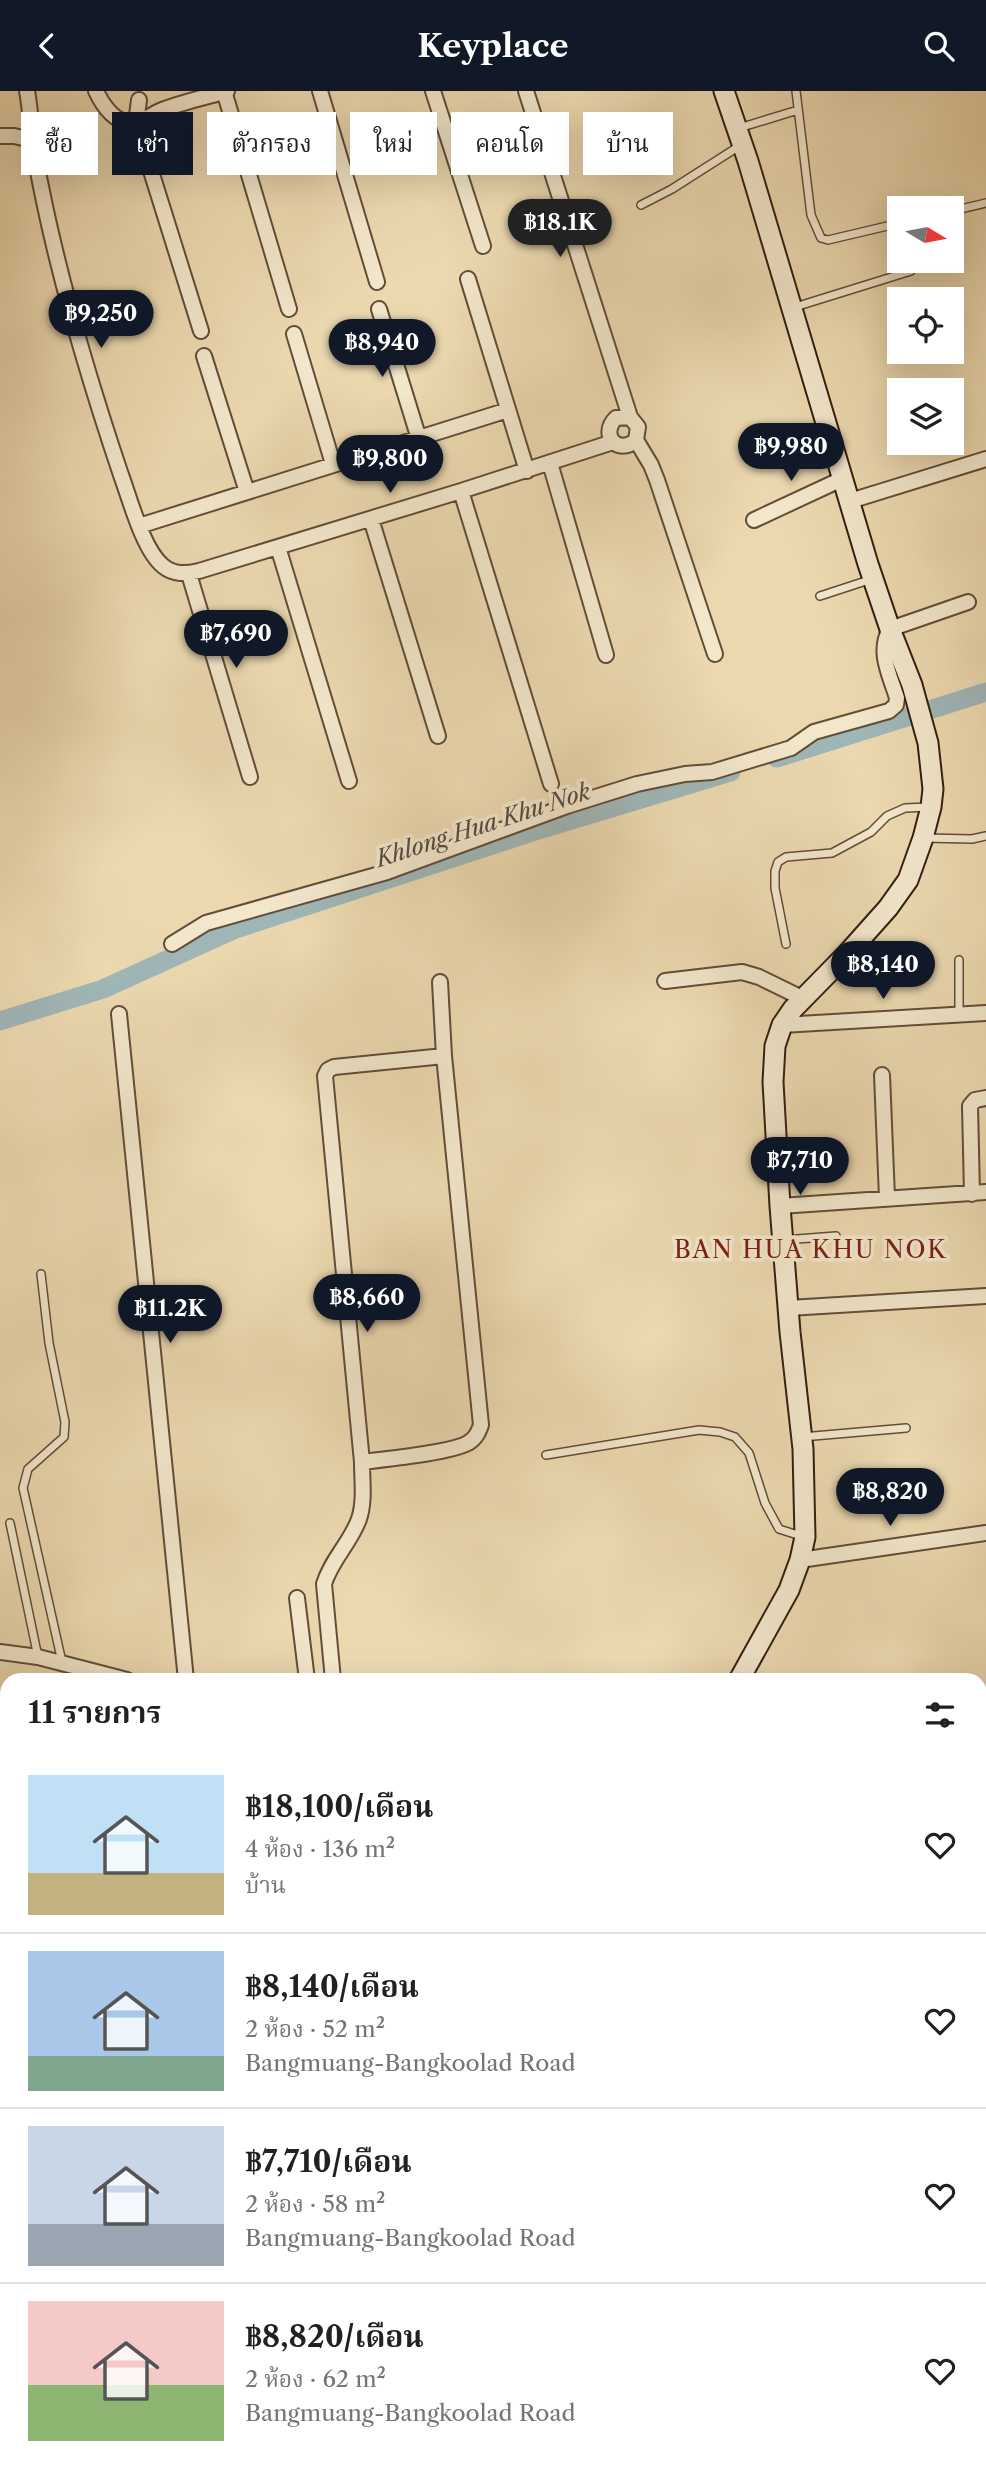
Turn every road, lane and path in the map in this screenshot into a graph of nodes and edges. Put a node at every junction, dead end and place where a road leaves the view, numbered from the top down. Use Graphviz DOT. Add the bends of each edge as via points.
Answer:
graph roads {
  1 [pos="27,91"];
  2 [pos="96,91"];
  3 [pos="225,91"];
  4 [pos="320,91"];
  5 [pos="433,91"];
  6 [pos="526,91"];
  7 [pos="724,91"];
  8 [pos="796,91"];
  9 [pos="133,95"];
  10 [pos="160,110"];
  11 [pos="798,110"];
  12 [pos="29,112"];
  13 [pos="156,112"];
  14 [pos="112,114"];
  15 [pos="0,136"];
  16 [pos="21,137"];
  17 [pos="739,137"];
  18 [pos="39,175"];
  19 [pos="152,175"];
  20 [pos="986,203"];
  21 [pos="641,205"];
  22 [pos="964,208"];
  23 [pos="887,226"];
  24 [pos="482,246"];
  25 [pos="905,273"];
  26 [pos="468,279"];
  27 [pos="377,282"];
  28 [pos="289,309"];
  29 [pos="379,309"];
  30 [pos="790,309"];
  31 [pos="201,331"];
  32 [pos="293,334"];
  33 [pos="204,356"];
  34 [pos="508,410"];
  35 [pos="629,417"];
  36 [pos="419,439"];
  37 [pos="636,440"];
  38 [pos="612,442"];
  39 [pos="986,459"];
  40 [pos="550,463"];
  41 [pos="333,464"];
  42 [pos="527,471"];
  43 [pos="842,479"];
  44 [pos="461,491"];
  45 [pos="247,492"];
  46 [pos="850,501"];
  47 [pos="371,519"];
  48 [pos="754,520"];
  49 [pos="139,526"];
  50 [pos="278,547"];
  51 [pos="189,573"];
  52 [pos="873,578"];
  53 [pos="820,597"];
  54 [pos="968,602"];
  55 [pos="890,629"];
  56 [pos="715,654"];
  57 [pos="606,655"];
  58 [pos="438,736"];
  59 [pos="250,777"];
  60 [pos="349,781"];
  61 [pos="551,784"];
  62 [pos="931,807"];
  63 [pos="986,836"];
  64 [pos="923,838"];
  65 [pos="172,944"];
  66 [pos="786,944"];
  67 [pos="959,960"];
  68 [pos="665,981"];
  69 [pos="440,982"];
  70 [pos="804,999"];
  71 [pos="986,1013"];
  72 [pos="119,1014"];
  73 [pos="960,1014"];
  74 [pos="782,1025"];
  75 [pos="444,1056"];
  76 [pos="882,1075"];
  77 [pos="986,1098"];
  78 [pos="979,1193"];
  79 [pos="887,1198"];
  80 [pos="780,1206"];
  81 [pos="836,1236"];
  82 [pos="784,1240"];
  83 [pos="41,1274"];
  84 [pos="986,1296"];
  85 [pos="789,1308"];
  86 [pos="906,1428"];
  87 [pos="802,1437"];
  88 [pos="547,1455"];
  89 [pos="362,1462"];
  90 [pos="10,1523"];
  91 [pos="986,1532"];
  92 [pos="805,1537"];
  93 [pos="800,1560"];
  94 [pos="297,1598"];
  95 [pos="0,1653"];
  96 [pos="38,1657"];
  97 [pos="62,1663"];
  98 [pos="100,1673"];
  99 [pos="186,1673"];
  100 [pos="306,1673"];
  101 [pos="332,1673"];
  102 [pos="743,1673"];
  1 -- 12 [label="street"];
  2 -- 14 [label="street"];
  3 -- 10 [label="street"];
  3 -- 28 [label="street"];
  4 -- 27 [label="street"];
  5 -- 24 [label="street"];
  6 -- 35 [label="street"];
  7 -- 17 [label="street"];
  8 -- 11 [label="lane"];
  9 -- 10 [label="street"];
  10 -- 13 [label="street"];
  11 -- 17 [label="lane"];
  11 -- 23 [label="lane" via="811,215 821,238"];
  15 -- 16 [label="street"];
  17 -- 21 [label="lane" via="672,189"];
  17 -- 30 [label="street"];
  18 -- 49 [label="street" via="59,267"];
  19 -- 31 [label="street"];
  20 -- 22 [label="lane"];
  25 -- 30 [label="lane"];
  26 -- 34 [label="street"];
  29 -- 36 [label="street"];
  30 -- 43 [label="street"];
  32 -- 41 [label="street"];
  33 -- 45 [label="street"];
  34 -- 36 [label="street"];
  34 -- 42 [label="street"];
  35 -- 37 [label="street" via="638,427"];
  35 -- 38 [label="street" via="611,423"];
  36 -- 41 [label="street"];
  37 -- 38 [label="street" via="625,447"];
  37 -- 56 [label="street" via="657,480"];
  38 -- 40 [label="street"];
  39 -- 46 [label="street"];
  40 -- 42 [label="street"];
  40 -- 57 [label="street"];
  41 -- 45 [label="street"];
  42 -- 44 [label="street"];
  43 -- 46 [label="street"];
  43 -- 48 [label="street"];
  44 -- 47 [label="street"];
  44 -- 61 [label="street"];
  45 -- 49 [label="street"];
  46 -- 52 [label="street"];
  47 -- 50 [label="street"];
  47 -- 58 [label="street"];
  49 -- 51 [label="street" via="164,567"];
  50 -- 51 [label="street"];
  50 -- 60 [label="street"];
  51 -- 59 [label="street"];
  52 -- 53 [label="lane"];
  52 -- 55 [label="street"];
  54 -- 55 [label="street"];
  55 -- 62 [label="street" via="928,743"];
  55 -- 65 [label="street" via="883,649 897,698 889,711 814,732 791,748 712,772 637,784 387,872 206,923"];
  62 -- 64 [label="street"];
  62 -- 66 [label="lane" via="905,808 887,816 870,832 832,853 786,857 778,862 775,888"];
  63 -- 64 [label="lane"];
  64 -- 70 [label="street" via="908,880 888,908"];
  67 -- 73 [label="lane"];
  68 -- 70 [label="street" via="743,972"];
  69 -- 75 [label="street"];
  70 -- 74 [label="street"];
  71 -- 73 [label="street"];
  72 -- 99 [label="street"];
  73 -- 74 [label="street"];
  74 -- 80 [label="street" via="775,1046 773,1082"];
  75 -- 89 [label="street" via="481,1425 478,1435 456,1447"];
  75 -- 89 [label="street" via="334,1066 325,1076"];
  76 -- 79 [label="street"];
  77 -- 78 [label="street" via="970,1106"];
  78 -- 79 [label="street"];
  79 -- 80 [label="street"];
  80 -- 82 [label="street"];
  81 -- 82 [label="lane"];
  82 -- 85 [label="street"];
  83 -- 97 [label="lane" via="64,1437 27,1469 23,1488"];
  84 -- 85 [label="street"];
  85 -- 87 [label="street"];
  86 -- 87 [label="lane"];
  87 -- 92 [label="street"];
  88 -- 92 [label="lane" via="699,1430 736,1437 749,1453 779,1529"];
  89 -- 101 [label="street" via="360,1517 324,1584"];
  90 -- 96 [label="lane"];
  91 -- 93 [label="street"];
  92 -- 93 [label="street"];
  93 -- 102 [label="street" via="789,1590"];
  94 -- 100 [label="street"];
  95 -- 96 [label="street"];
  96 -- 97 [label="street"];
  97 -- 98 [label="street"];
}
